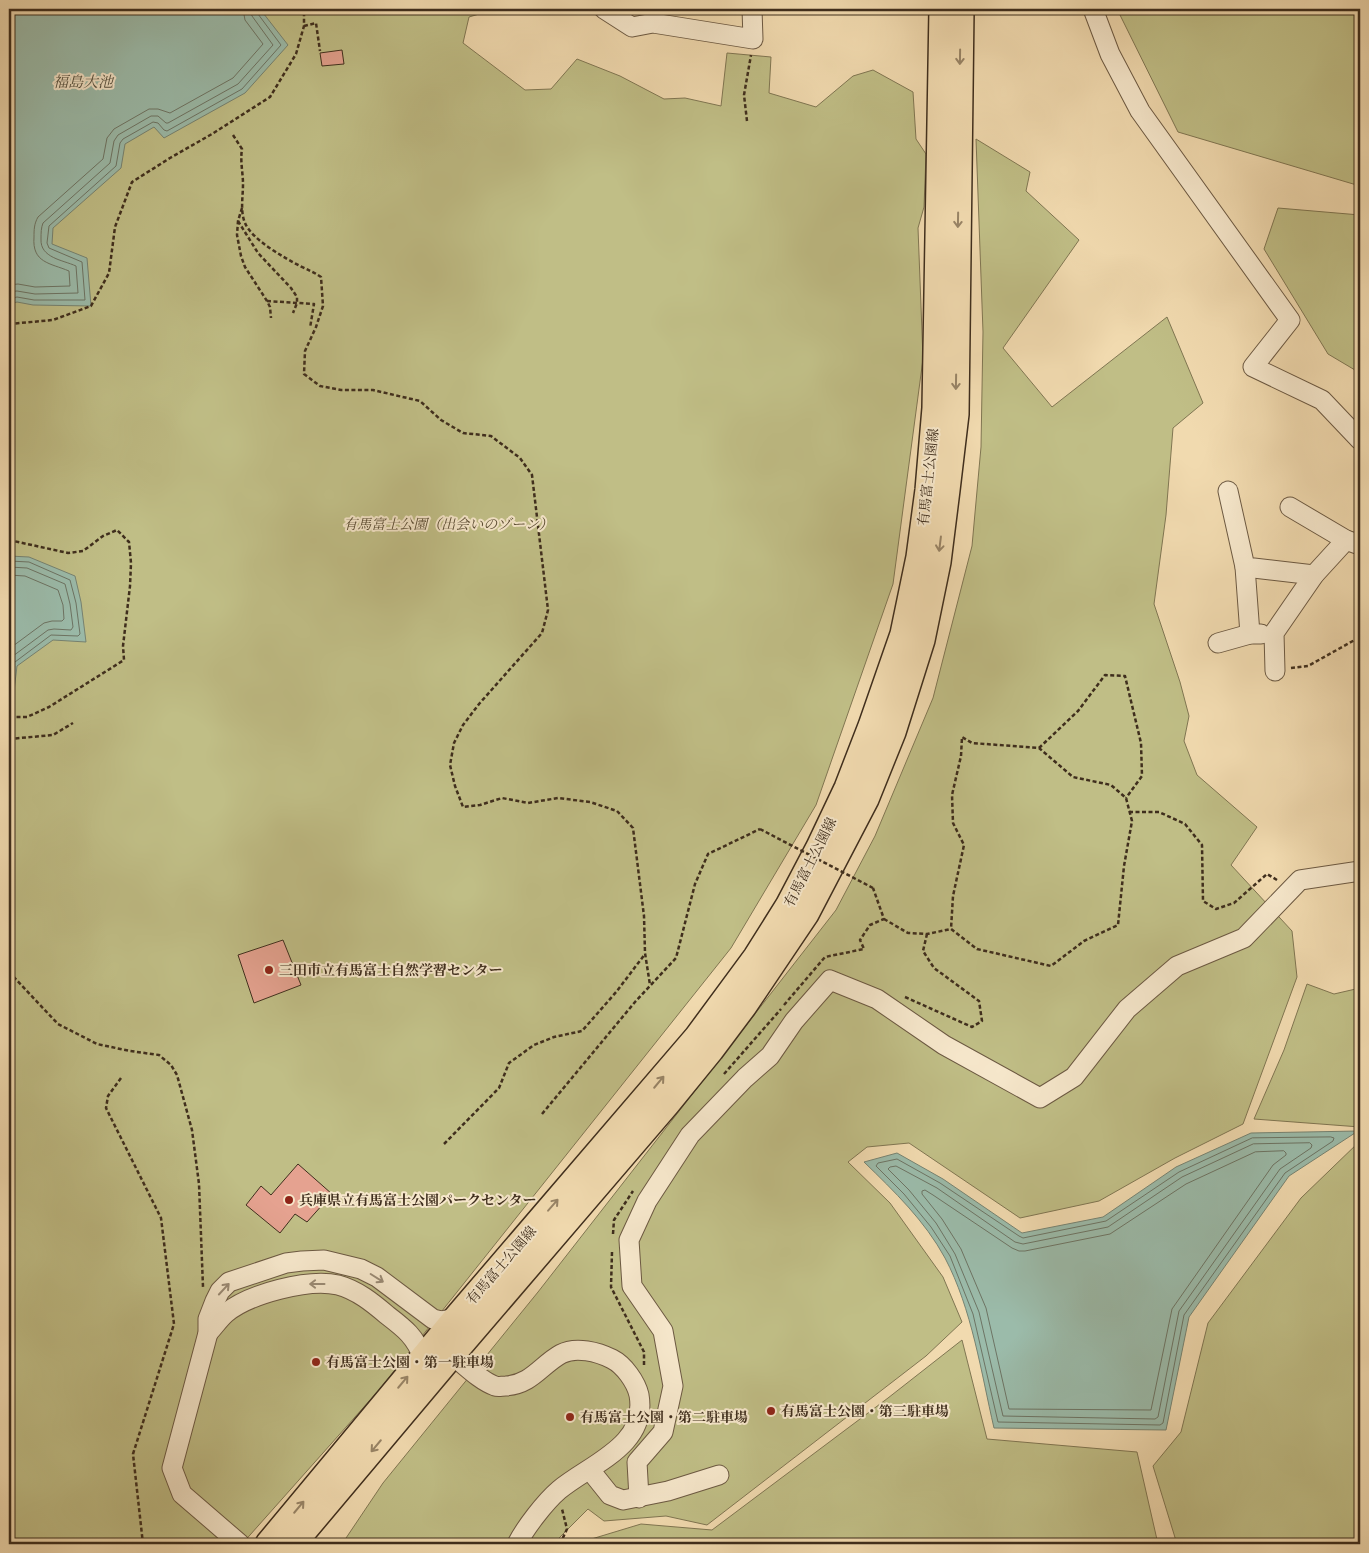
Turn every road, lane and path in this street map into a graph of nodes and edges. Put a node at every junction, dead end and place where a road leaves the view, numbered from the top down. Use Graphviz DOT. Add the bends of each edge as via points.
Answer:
graph roads {
  1 [pos="304,9"];
  2 [pos="604,9"];
  3 [pos="752,9"];
  4 [pos="942,9"];
  5 [pos="961,9"];
  6 [pos="1093,9"];
  7 [pos="304,26"];
  8 [pos="753,38"];
  9 [pos="320,52"];
  10 [pos="747,121"];
  11 [pos="233,135"];
  12 [pos="242,206"];
  13 [pos="238,221"];
  14 [pos="267,301"];
  15 [pos="297,303"];
  16 [pos="293,313"];
  17 [pos="271,318"];
  18 [pos="9,324"];
  19 [pos="310,328"];
  20 [pos="1360,440"];
  21 [pos="1228,491"];
  22 [pos="1290,507"];
  23 [pos="9,540"];
  24 [pos="1353,542"];
  25 [pos="1245,567"];
  26 [pos="1314,574"];
  27 [pos="1274,633"];
  28 [pos="1250,634"];
  29 [pos="1360,637"];
  30 [pos="1218,643"];
  31 [pos="1275,671"];
  32 [pos="9,717"];
  33 [pos="73,722"];
  34 [pos="9,739"];
  35 [pos="1039,748"];
  36 [pos="1126,798"];
  37 [pos="1129,812"];
  38 [pos="1360,871"];
  39 [pos="1291,890"];
  40 [pos="884,919"];
  41 [pos="951,929"];
  42 [pos="927,934"];
  43 [pos="645,953"];
  44 [pos="825,957"];
  45 [pos="9,972"];
  46 [pos="650,986"];
  47 [pos="877,998"];
  48 [pos="121,1078"];
  49 [pos="542,1114"];
  50 [pos="444,1144"];
  51 [pos="204,1294"];
  52 [pos="456,1318"];
  53 [pos="208,1333"];
  54 [pos="452,1355"];
  55 [pos="423,1358"];
  56 [pos="590,1470"];
  57 [pos="719,1475"];
  58 [pos="558,1491"];
  59 [pos="639,1498"];
  60 [pos="143,1544"];
  61 [pos="239,1544"];
  62 [pos="268,1544"];
  63 [pos="293,1544"];
  64 [pos="517,1544"];
  65 [pos="560,1544"];
  1 -- 7 [label="path"];
  2 -- 8 [label="street" via="632,27 653,23"];
  3 -- 8 [label="street"];
  52 -- 4 [label="main road, 有馬富士公園線, one-way" via="697,1037 756,956 788,906 819,847 871,726 903,634 919,557 928,490 934,408"];
  5 -- 54 [label="main road, 有馬富士公園線, one-way" via="956,414 938,562 922,640 893,732 866,799 806,914 744,1006 667,1104"];
  6 -- 20 [label="street" via="1110,54 1140,111 1290,320 1253,368 1322,400"];
  7 -- 9 [label="path" via="316,23"];
  7 -- 18 [label="path" via="296,54 270,97 132,182 115,227 109,273 91,306 53,320"];
  8 -- 10 [label="path" via="744,94"];
  11 -- 12 [label="path" via="242,149"];
  12 -- 13 [label="path"];
  12 -- 43 [label="path" via="246,225 262,242 321,277 323,306 305,351 304,374 320,386 373,390 420,402 463,433 491,436 520,458 532,474 548,610 542,633 463,724 454,743 450,765 463,807 502,798 528,803 558,798 590,802 617,811 633,828 644,916"];
  13 -- 14 [label="path" via="237,235 245,267"];
  13 -- 15 [label="path" via="258,253 291,288"];
  14 -- 15 [label="path"];
  14 -- 17 [label="path"];
  15 -- 16 [label="path"];
  15 -- 19 [label="path" via="314,304"];
  21 -- 25 [label="street"];
  22 -- 24 [label="street"];
  23 -- 32 [label="path" via="68,552 83,551 117,530 129,542 131,563 124,660 49,707 27,716"];
  24 -- 26 [label="street"];
  25 -- 26 [label="street"];
  25 -- 28 [label="street"];
  26 -- 27 [label="street"];
  27 -- 28 [label="street"];
  27 -- 31 [label="street"];
  28 -- 30 [label="street"];
  29 -- 31 [label="path" via="1308,666"];
  33 -- 34 [label="path" via="53,735"];
  35 -- 36 [label="path" via="1073,777 1111,785"];
  35 -- 36 [label="path" via="1078,711 1105,675 1125,676 1141,743 1142,776"];
  35 -- 41 [label="path" via="972,743 962,737 962,756 952,795 953,824 964,845 953,896"];
  36 -- 37 [label="path"];
  37 -- 39 [label="path" via="1159,812 1185,824 1202,844 1204,901 1216,909 1234,903 1267,874"];
  37 -- 41 [label="path" via="1132,821 1118,925 1084,941 1051,966 977,949"];
  38 -- 39 [label="street" via="1300,880"];
  39 -- 47 [label="street" via="1244,938 1177,966 1127,1009 1074,1077 1040,1098 944,1045"];
  40 -- 42 [label="path" via="908,933"];
  40 -- 44 [label="path" via="870,925 860,940 864,949"];
  40 -- 46 [label="path, bridge" via="873,888 760,829 708,854 695,884 676,958"];
  41 -- 42 [label="path"];
  42 -- 47 [label="path" via="923,951 934,968 979,1001 982,1021 972,1027 902,995"];
  43 -- 46 [label="path"];
  43 -- 50 [label="path" via="618,991 582,1031 554,1037 509,1063 499,1088"];
  45 -- 51 [label="path" via="58,1024 97,1044 159,1055 178,1074 192,1130 199,1184"];
  46 -- 49 [label="path"];
  47 -- 59 [label="street" via="830,980 794,1021 770,1056 690,1135 647,1201 629,1240 632,1286 664,1331 673,1386 664,1432 637,1462"];
  48 -- 60 [label="path" via="108,1096 106,1108 161,1218 174,1324 133,1454"];
  53 -- 52 [label="street, one-way" via="208,1319 215,1301 229,1282 286,1263 302,1261 324,1260 361,1269 433,1318 441,1321"];
  52 -- 55 [label="main road, 有馬富士公園線"];
  55 -- 53 [label="street, one-way" via="410,1333 373,1303 346,1289 318,1283 295,1285 244,1301 226,1313"];
  53 -- 61 [label="street" via="172,1468 182,1494"];
  54 -- 56 [label="street" via="496,1386 516,1385 534,1376 562,1353 589,1351 615,1360 637,1386 639,1417 631,1435 619,1449"];
  54 -- 63 [label="main road, 有馬富士公園線, one-way"];
  62 -- 55 [label="main road, 有馬富士公園線, one-way"];
  56 -- 58 [label="street"];
  56 -- 59 [label="street" via="610,1495 623,1500"];
  57 -- 59 [label="street"];
  58 -- 64 [label="street"];
  58 -- 65 [label="path" via="567,1529"];
}
